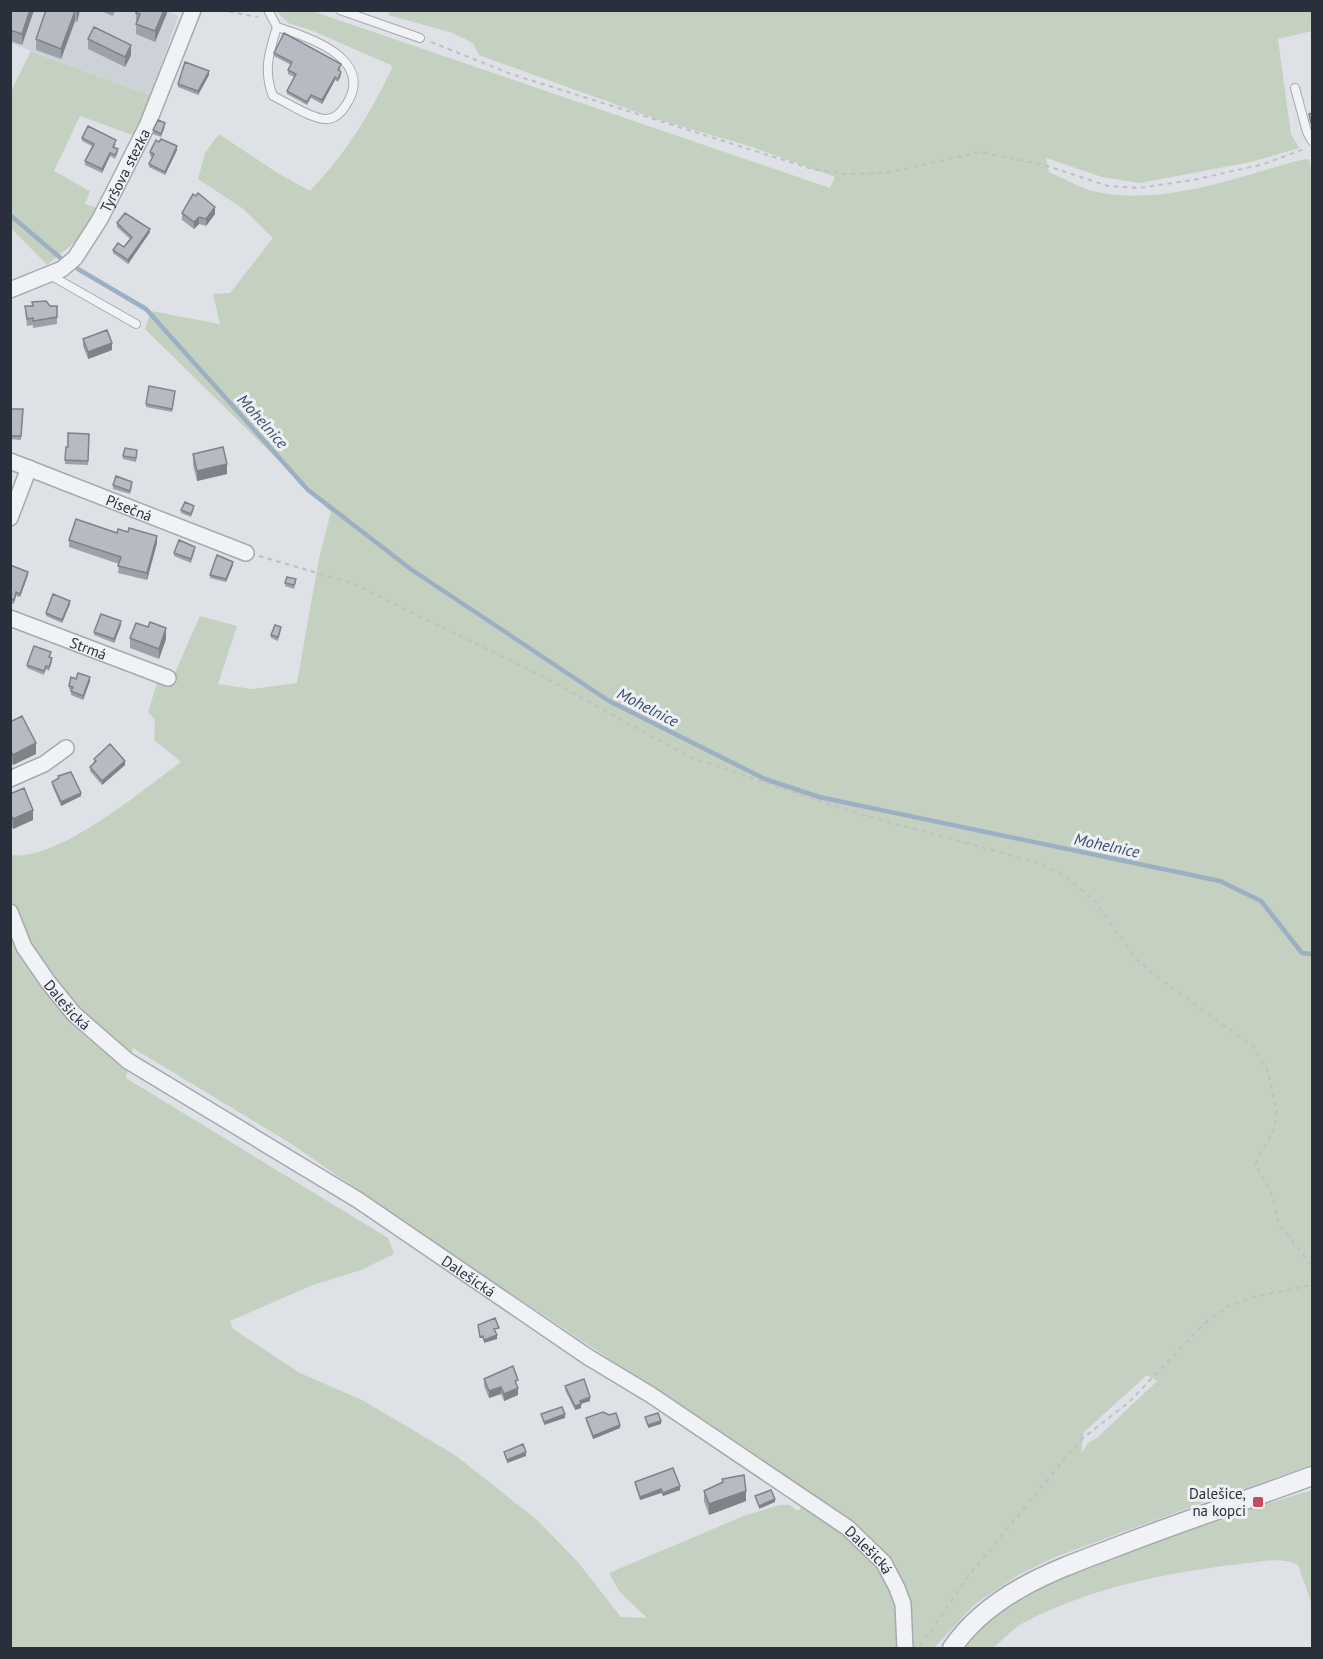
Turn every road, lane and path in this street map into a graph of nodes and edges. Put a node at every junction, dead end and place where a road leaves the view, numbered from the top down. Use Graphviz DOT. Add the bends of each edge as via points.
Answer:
graph roads {
  1 [pos="193,10"];
  2 [pos="220,10"];
  3 [pos="340,10"];
  4 [pos="270,14"];
  5 [pos="277,27"];
  6 [pos="420,38"];
  7 [pos="1294,88"];
  8 [pos="1312,141"];
  9 [pos="1312,146"];
  10 [pos="50,275"];
  11 [pos="10,290"];
  12 [pos="136,324"];
  13 [pos="10,461"];
  14 [pos="29,468"];
  15 [pos="10,518"];
  16 [pos="246,553"];
  17 [pos="10,618"];
  18 [pos="168,678"];
  19 [pos="66,748"];
  20 [pos="10,779"];
  21 [pos="10,912"];
  22 [pos="1312,1266"];
  23 [pos="1312,1285"];
  24 [pos="1312,1476"];
  25 [pos="906,1648"];
  26 [pos="919,1648"];
  27 [pos="951,1648"];
  1 -- 10 [label="street, Tyršova stezka" via="147,126 100,219 75,258"];
  2 -- 4 [label="path"];
  3 -- 6 [label="lane"];
  4 -- 5 [label="lane"];
  5 -- 5 [label="lane" via="266,63 273,96 324,119 335,117 352,93 349,66 336,52 309,37"];
  6 -- 9 [label="path" via="522,78 812,169 844,174 887,173 979,152 1041,164 1108,186 1139,188 1264,164"];
  7 -- 8 [label="lane"];
  10 -- 11 [label="street, Tyršova stezka"];
  10 -- 12 [label="lane"];
  13 -- 14 [label="street, Písečná"];
  14 -- 15 [label="street"];
  14 -- 16 [label="street, Písečná"];
  16 -- 22 [label="path" via="352,583 540,675 690,757 856,813 1039,863 1062,874 1094,900 1136,959 1254,1047 1268,1072 1277,1112 1274,1130 1255,1164 1270,1192 1279,1224"];
  17 -- 18 [label="street, Strmá"];
  19 -- 20 [label="street" via="44,764"];
  21 -- 25 [label="street, Dalešická" via="24,947 48,982 74,1014 128,1061 358,1200 848,1528 884,1563 897,1588 903,1604"];
  23 -- 26 [label="path" via="1254,1297 1227,1307 1205,1323 1128,1403 1083,1438 970,1574"];
  24 -- 27 [label="street" via="1196,1516 1034,1580 993,1606"];
}
